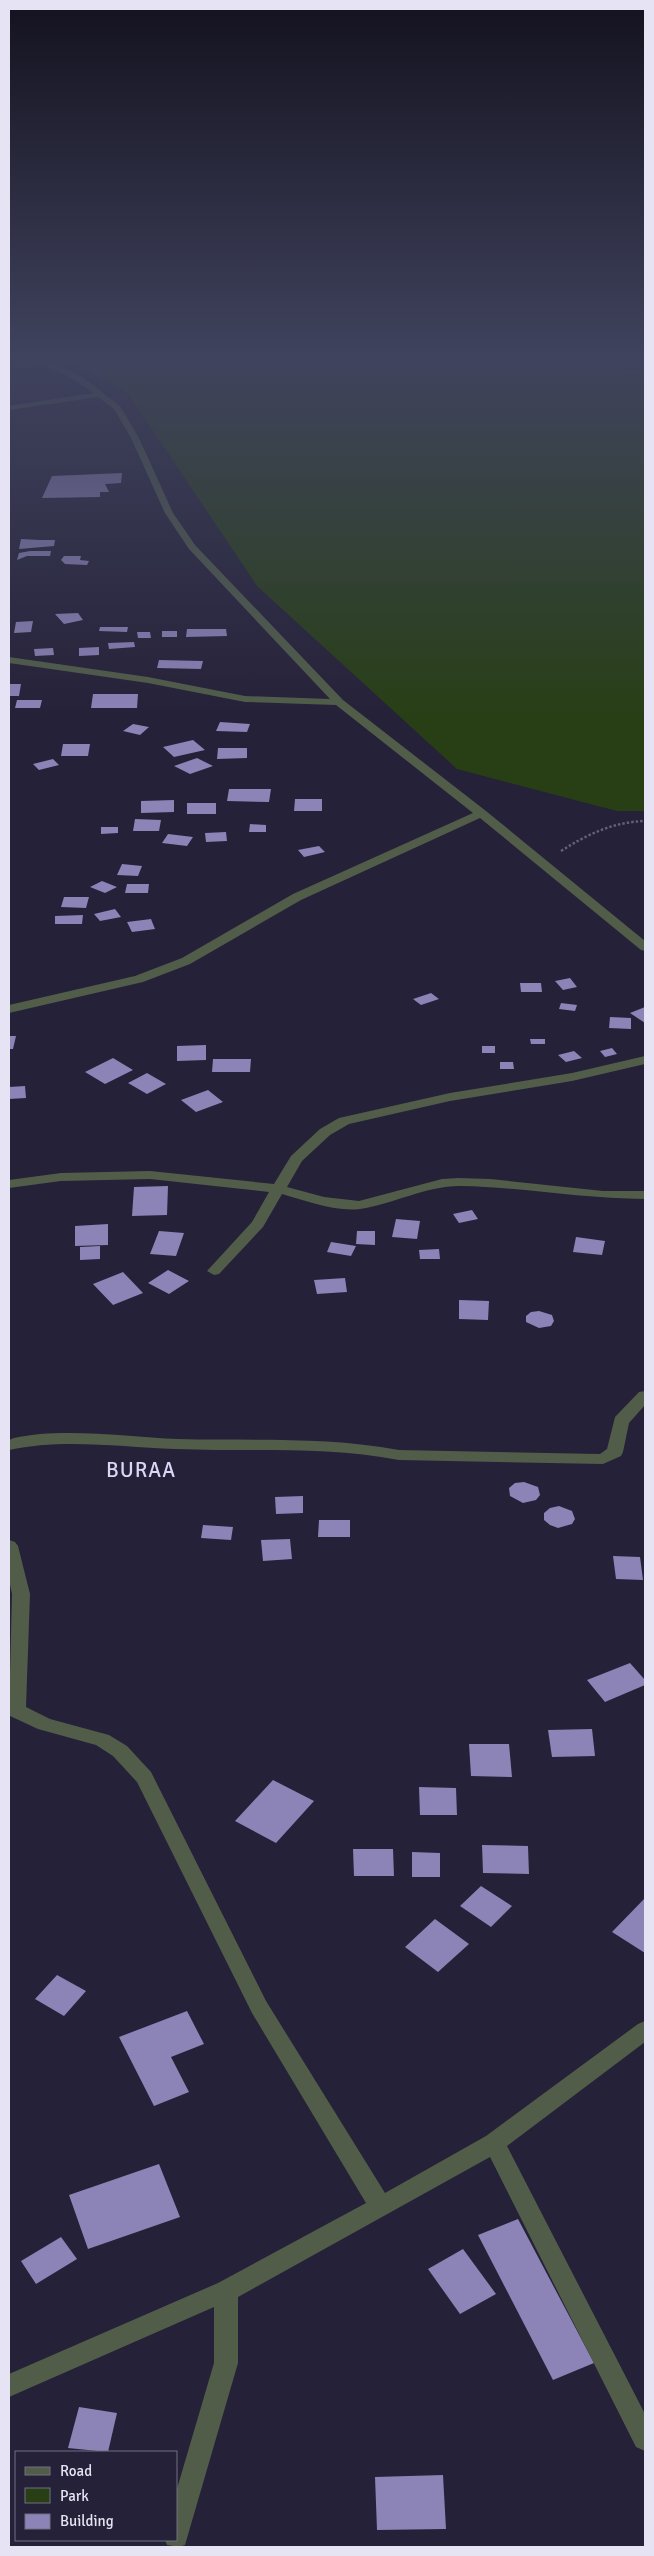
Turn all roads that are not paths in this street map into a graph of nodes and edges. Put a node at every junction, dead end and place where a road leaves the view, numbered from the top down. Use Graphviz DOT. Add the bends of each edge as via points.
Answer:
graph roads {
  1 [pos="153,477"];
  2 [pos="9,660"];
  3 [pos="339,702"];
  4 [pos="482,813"];
  5 [pos="645,947"];
  6 [pos="9,1009"];
  7 [pos="645,1060"];
  8 [pos="9,1184"];
  9 [pos="279,1189"];
  10 [pos="645,1194"];
  11 [pos="214,1271"];
  12 [pos="645,1396"];
  13 [pos="9,1444"];
  14 [pos="9,1546"];
  15 [pos="645,2030"];
  16 [pos="494,2143"];
  17 [pos="381,2207"];
  18 [pos="226,2291"];
  19 [pos="9,2386"];
  20 [pos="645,2439"];
  21 [pos="178,2529"];
  1 -- 3 [label="street" via="169,513 192,547"];
  2 -- 3 [label="street" via="148,680 245,699"];
  3 -- 4 [label="street"];
  4 -- 5 [label="street"];
  4 -- 6 [label="street" via="297,897 186,961 139,979"];
  7 -- 9 [label="street" via="344,1121 296,1158"];
  8 -- 9 [label="street" via="61,1177 150,1176"];
  9 -- 10 [label="street" via="323,1201 359,1205 442,1183 458,1182 603,1195"];
  9 -- 11 [label="street" via="258,1224"];
  12 -- 13 [label="street" via="621,1421 615,1452 603,1459 399,1455 371,1448 272,1443 177,1444 68,1439"];
  14 -- 17 [label="street" via="21,1594 16,1711 46,1724 102,1740 120,1751 144,1776 259,2006"];
  15 -- 16 [label="street"];
  16 -- 17 [label="street"];
  16 -- 20 [label="street"];
  17 -- 18 [label="street"];
  18 -- 19 [label="street"];
  18 -- 21 [label="street" via="226,2363"];
}
